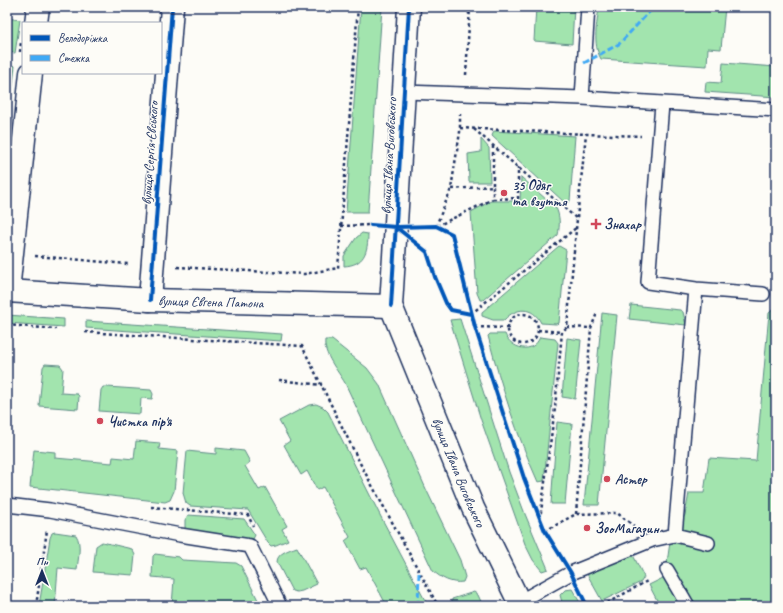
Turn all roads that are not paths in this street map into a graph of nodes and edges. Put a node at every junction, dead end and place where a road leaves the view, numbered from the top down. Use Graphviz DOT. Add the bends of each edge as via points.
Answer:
graph roads {
  1 [pos="38,7"];
  2 [pos="172,7"];
  3 [pos="409,7"];
  4 [pos="588,7"];
  5 [pos="36,22"];
  6 [pos="31,74"];
  7 [pos="404,92"];
  8 [pos="582,98"];
  9 [pos="662,104"];
  10 [pos="776,110"];
  11 [pos="696,289"];
  12 [pos="7,291"];
  13 [pos="763,294"];
  14 [pos="150,300"];
  15 [pos="392,306"];
  16 [pos="7,504"];
  17 [pos="676,531"];
  18 [pos="708,543"];
  19 [pos="667,570"];
  20 [pos="520,604"];
  21 [pos="280,606"];
  22 [pos="688,606"];
  1 -- 5 [label="main road"];
  2 -- 14 [label="main road, вулиця Сергія Євського"];
  3 -- 7 [label="main road, вулиця Івана Виговського"];
  4 -- 8 [label="lane"];
  6 -- 12 [label="main road"];
  7 -- 8 [label="lane"];
  7 -- 15 [label="main road, вулиця Івана Виговського"];
  8 -- 9 [label="lane"];
  9 -- 10 [label="lane"];
  9 -- 11 [label="lane" via="648,282"];
  11 -- 13 [label="lane"];
  11 -- 17 [label="lane"];
  12 -- 14 [label="main road, вулиця Євгена Патона"];
  14 -- 15 [label="main road, вулиця Євгена Патона"];
  15 -- 20 [label="main road, вулиця Івана Виговського" via="473,508"];
  16 -- 21 [label="lane" via="250,546"];
  17 -- 18 [label="lane"];
  17 -- 20 [label="lane, вулиця Івана Виговського" via="571,573"];
  19 -- 22 [label="lane"];
}
